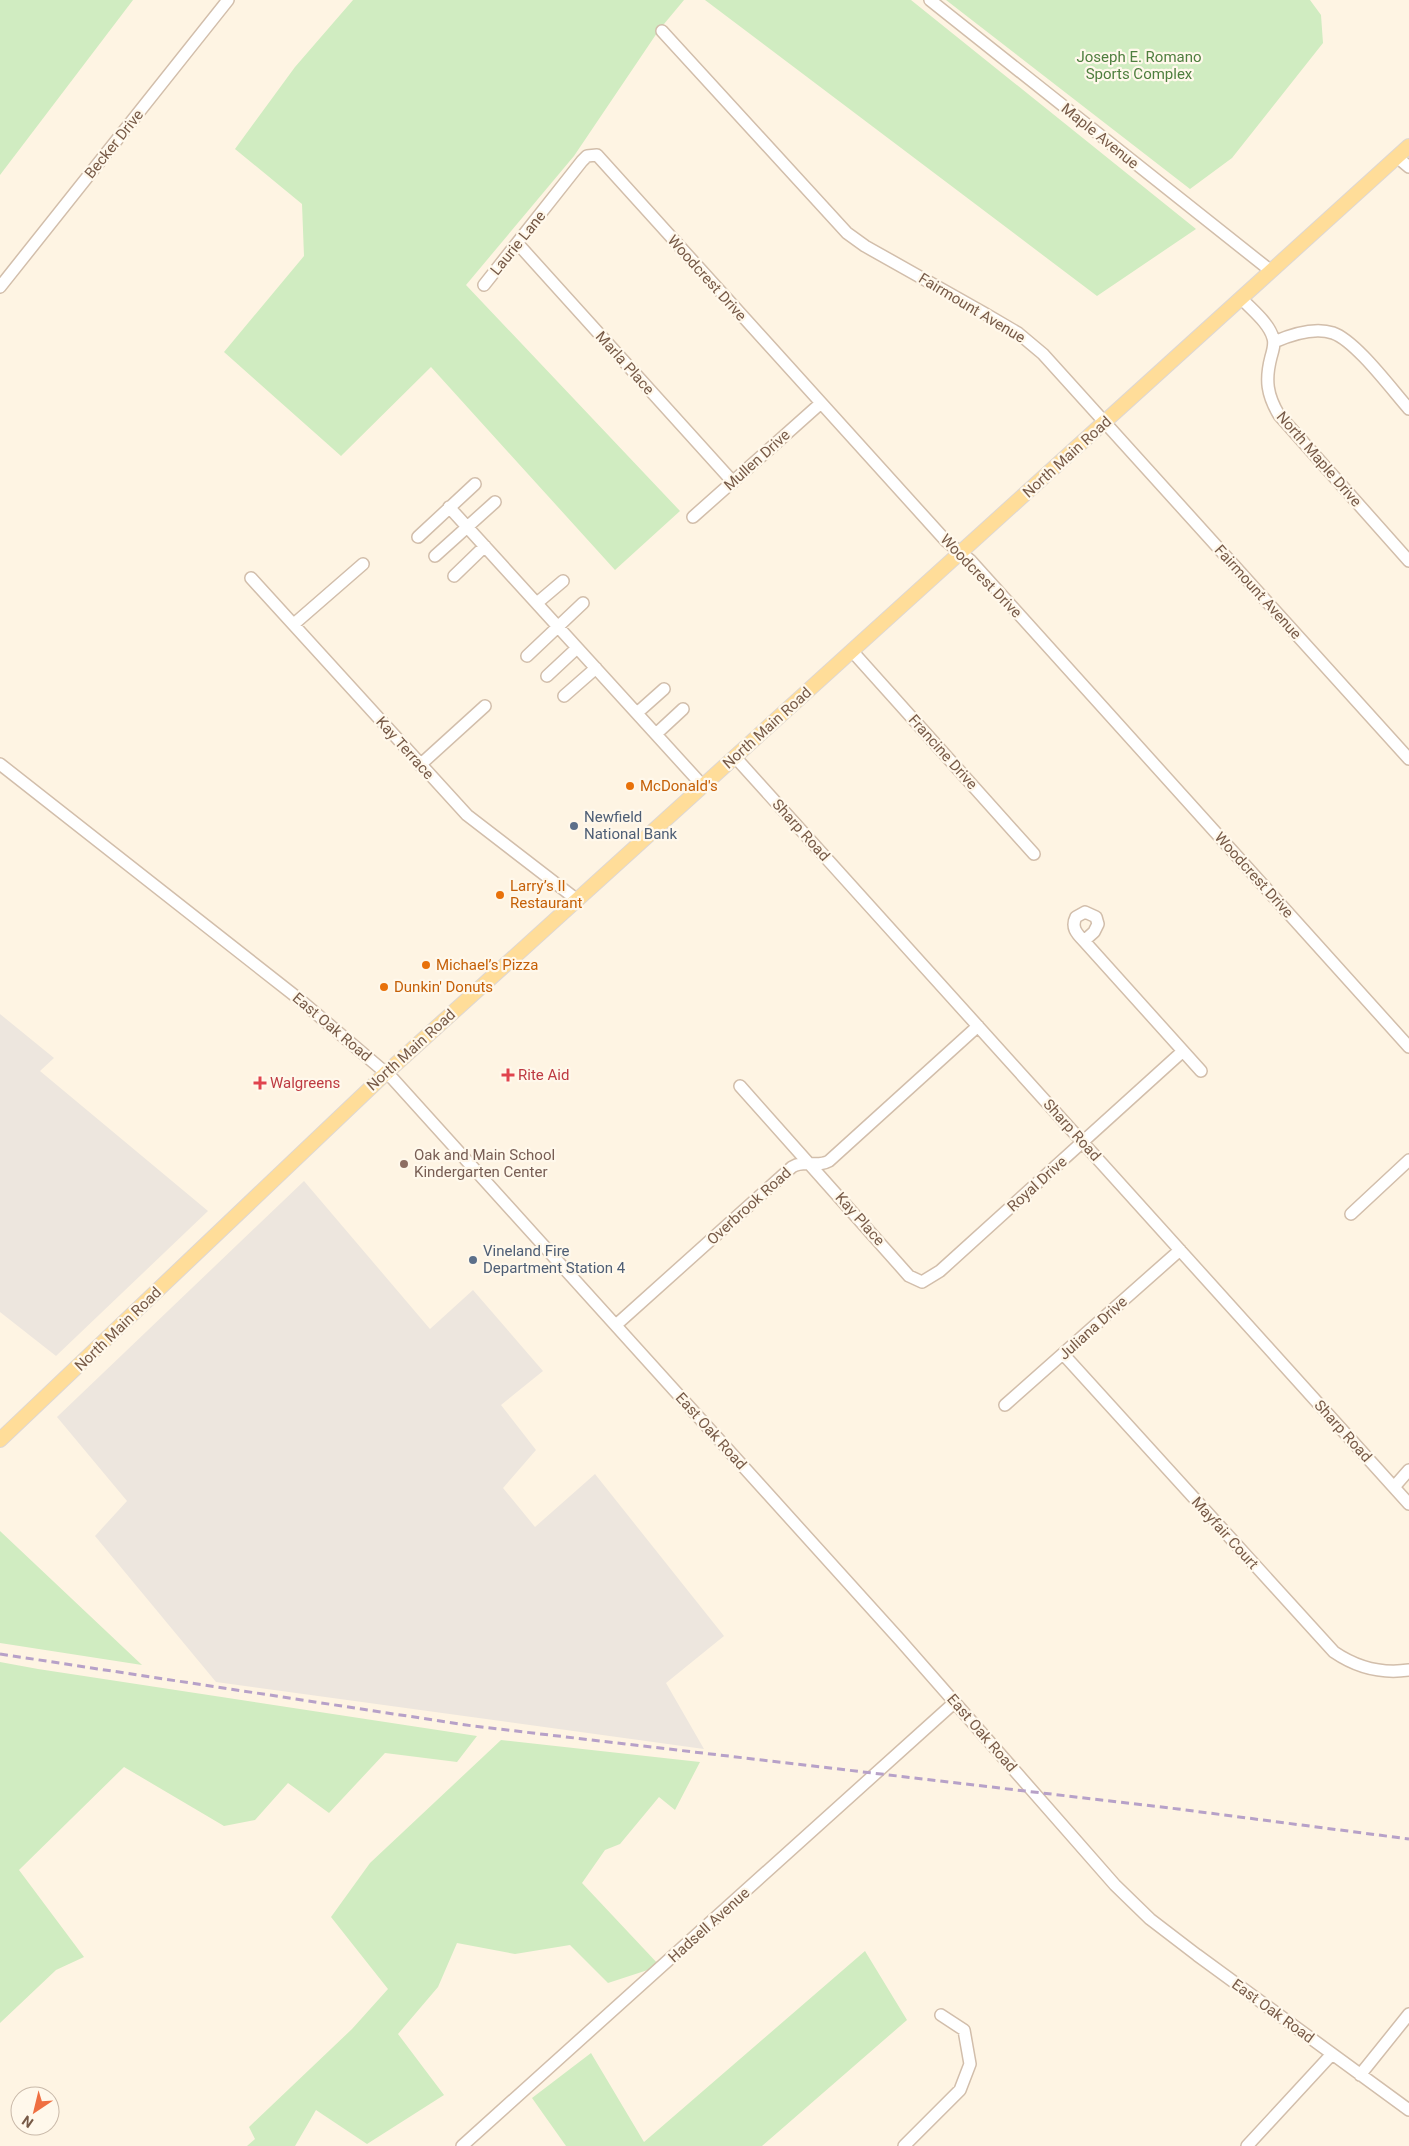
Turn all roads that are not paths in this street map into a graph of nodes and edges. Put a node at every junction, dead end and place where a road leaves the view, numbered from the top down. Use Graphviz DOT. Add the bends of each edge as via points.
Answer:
graph roads {
  1 [pos="228,0"];
  2 [pos="930,0"];
  3 [pos="662,31"];
  4 [pos="1409,146"];
  5 [pos="1397,157"];
  6 [pos="1409,167"];
  7 [pos="552,200"];
  8 [pos="518,244"];
  9 [pos="1271,271"];
  10 [pos="484,285"];
  11 [pos="0,287"];
  12 [pos="1242,299"];
  13 [pos="1274,342"];
  14 [pos="821,403"];
  15 [pos="1409,409"];
  16 [pos="1105,423"];
  17 [pos="733,482"];
  18 [pos="475,484"];
  19 [pos="494,502"];
  20 [pos="449,508"];
  21 [pos="693,518"];
  22 [pos="468,527"];
  23 [pos="418,537"];
  24 [pos="485,546"];
  25 [pos="960,553"];
  26 [pos="436,556"];
  27 [pos="1409,561"];
  28 [pos="363,564"];
  29 [pos="454,576"];
  30 [pos="251,578"];
  31 [pos="563,580"];
  32 [pos="537,603"];
  33 [pos="583,603"];
  34 [pos="294,624"];
  35 [pos="558,626"];
  36 [pos="577,648"];
  37 [pos="852,651"];
  38 [pos="527,656"];
  39 [pos="596,668"];
  40 [pos="546,676"];
  41 [pos="664,689"];
  42 [pos="564,696"];
  43 [pos="485,706"];
  44 [pos="683,709"];
  45 [pos="637,713"];
  46 [pos="656,734"];
  47 [pos="735,757"];
  48 [pos="1409,759"];
  49 [pos="0,764"];
  50 [pos="420,765"];
  51 [pos="703,786"];
  52 [pos="1034,854"];
  53 [pos="576,899"];
  54 [pos="1084,941"];
  55 [pos="978,1026"];
  56 [pos="1409,1046"];
  57 [pos="1183,1051"];
  58 [pos="1201,1071"];
  59 [pos="386,1073"];
  60 [pos="740,1086"];
  61 [pos="1082,1142"];
  62 [pos="1409,1160"];
  63 [pos="810,1164"];
  64 [pos="1351,1214"];
  65 [pos="991,1225"];
  66 [pos="1180,1250"];
  67 [pos="616,1325"];
  68 [pos="1064,1355"];
  69 [pos="1005,1405"];
  70 [pos="0,1440"];
  71 [pos="1409,1470"];
  72 [pos="1394,1487"];
  73 [pos="1409,1504"];
  74 [pos="1409,1670"];
  75 [pos="955,1702"];
  76 [pos="1409,2014"];
  77 [pos="941,2015"];
  78 [pos="1332,2054"];
  79 [pos="1360,2075"];
  80 [pos="1409,2110"];
  81 [pos="462,2146"];
  82 [pos="904,2146"];
  83 [pos="1247,2146"];
  1 -- 11 [label="street, Becker Drive"];
  2 -- 9 [label="street, Maple Avenue"];
  3 -- 16 [label="street, Fairmount Avenue" via="837,224 865,246 1018,333 1054,365"];
  4 -- 5 [label="main road, North Main Road"];
  5 -- 6 [label="street"];
  5 -- 9 [label="main road, North Main Road"];
  7 -- 8 [label="street, Laurie Lane"];
  7 -- 14 [label="street, Woodcrest Drive" via="587,156 597,155"];
  8 -- 10 [label="street, Laurie Lane"];
  8 -- 17 [label="street, Marla Place"];
  9 -- 12 [label="main road, North Main Road"];
  12 -- 13 [label="street" via="1267,327"];
  12 -- 16 [label="main road, North Main Road"];
  13 -- 15 [label="street" via="1295,334 1335,334 1355,349"];
  13 -- 27 [label="street, North Maple Drive" via="1266,382 1267,392 1279,415"];
  14 -- 17 [label="street, Mullen Drive"];
  14 -- 25 [label="street, Woodcrest Drive"];
  16 -- 25 [label="main road, North Main Road"];
  16 -- 48 [label="street, Fairmount Avenue"];
  17 -- 21 [label="street, Mullen Drive"];
  18 -- 20 [label="street"];
  19 -- 22 [label="street"];
  20 -- 22 [label="street"];
  20 -- 23 [label="street"];
  22 -- 24 [label="street"];
  22 -- 26 [label="street"];
  24 -- 29 [label="street"];
  24 -- 32 [label="street"];
  25 -- 37 [label="main road, North Main Road"];
  25 -- 56 [label="street, Woodcrest Drive" via="1142,749"];
  28 -- 34 [label="street"];
  30 -- 34 [label="street, Kay Terrace"];
  31 -- 32 [label="street"];
  32 -- 35 [label="street"];
  33 -- 35 [label="street"];
  34 -- 50 [label="street, Kay Terrace"];
  35 -- 36 [label="street"];
  35 -- 38 [label="street"];
  36 -- 39 [label="street"];
  36 -- 40 [label="street"];
  37 -- 47 [label="main road, North Main Road"];
  37 -- 52 [label="street, Francine Drive"];
  39 -- 42 [label="street"];
  39 -- 45 [label="street"];
  41 -- 45 [label="street"];
  43 -- 50 [label="street"];
  44 -- 46 [label="street"];
  45 -- 46 [label="street"];
  46 -- 51 [label="street"];
  47 -- 51 [label="main road, North Main Road"];
  47 -- 55 [label="street, Sharp Road"];
  49 -- 59 [label="street, East Oak Road" via="299,999"];
  50 -- 53 [label="street, Kay Terrace" via="467,815"];
  51 -- 53 [label="main road, North Main Road"];
  53 -- 59 [label="main road, North Main Road"];
  54 -- 57 [label="street"];
  55 -- 61 [label="street, Sharp Road"];
  55 -- 63 [label="street, Overbrook Road" via="829,1161 823,1165"];
  57 -- 58 [label="street"];
  57 -- 61 [label="street, Royal Drive"];
  59 -- 67 [label="street, East Oak Road"];
  59 -- 70 [label="main road, North Main Road"];
  60 -- 63 [label="street, Kay Place"];
  61 -- 65 [label="street, Royal Drive"];
  61 -- 66 [label="street, Sharp Road"];
  62 -- 64 [label="street"];
  63 -- 65 [label="street, Kay Place" via="916,1281 929,1280"];
  63 -- 67 [label="street, Overbrook Road" via="799,1163 792,1167"];
  66 -- 68 [label="street, Juliana Drive"];
  66 -- 72 [label="street, Sharp Road"];
  67 -- 75 [label="street, East Oak Road"];
  68 -- 69 [label="street, Juliana Drive"];
  68 -- 74 [label="street, Mayfair Court" via="1334,1652 1374,1670"];
  71 -- 72 [label="street"];
  72 -- 73 [label="street, Sharp Road"];
  75 -- 78 [label="street, East Oak Road" via="1115,1885 1150,1919"];
  75 -- 81 [label="street, Hadsell Avenue"];
  76 -- 79 [label="street"];
  77 -- 82 [label="street" via="964,2030 970,2064 960,2090"];
  78 -- 79 [label="street, East Oak Road"];
  78 -- 83 [label="street"];
  79 -- 80 [label="street, East Oak Road"];
}
